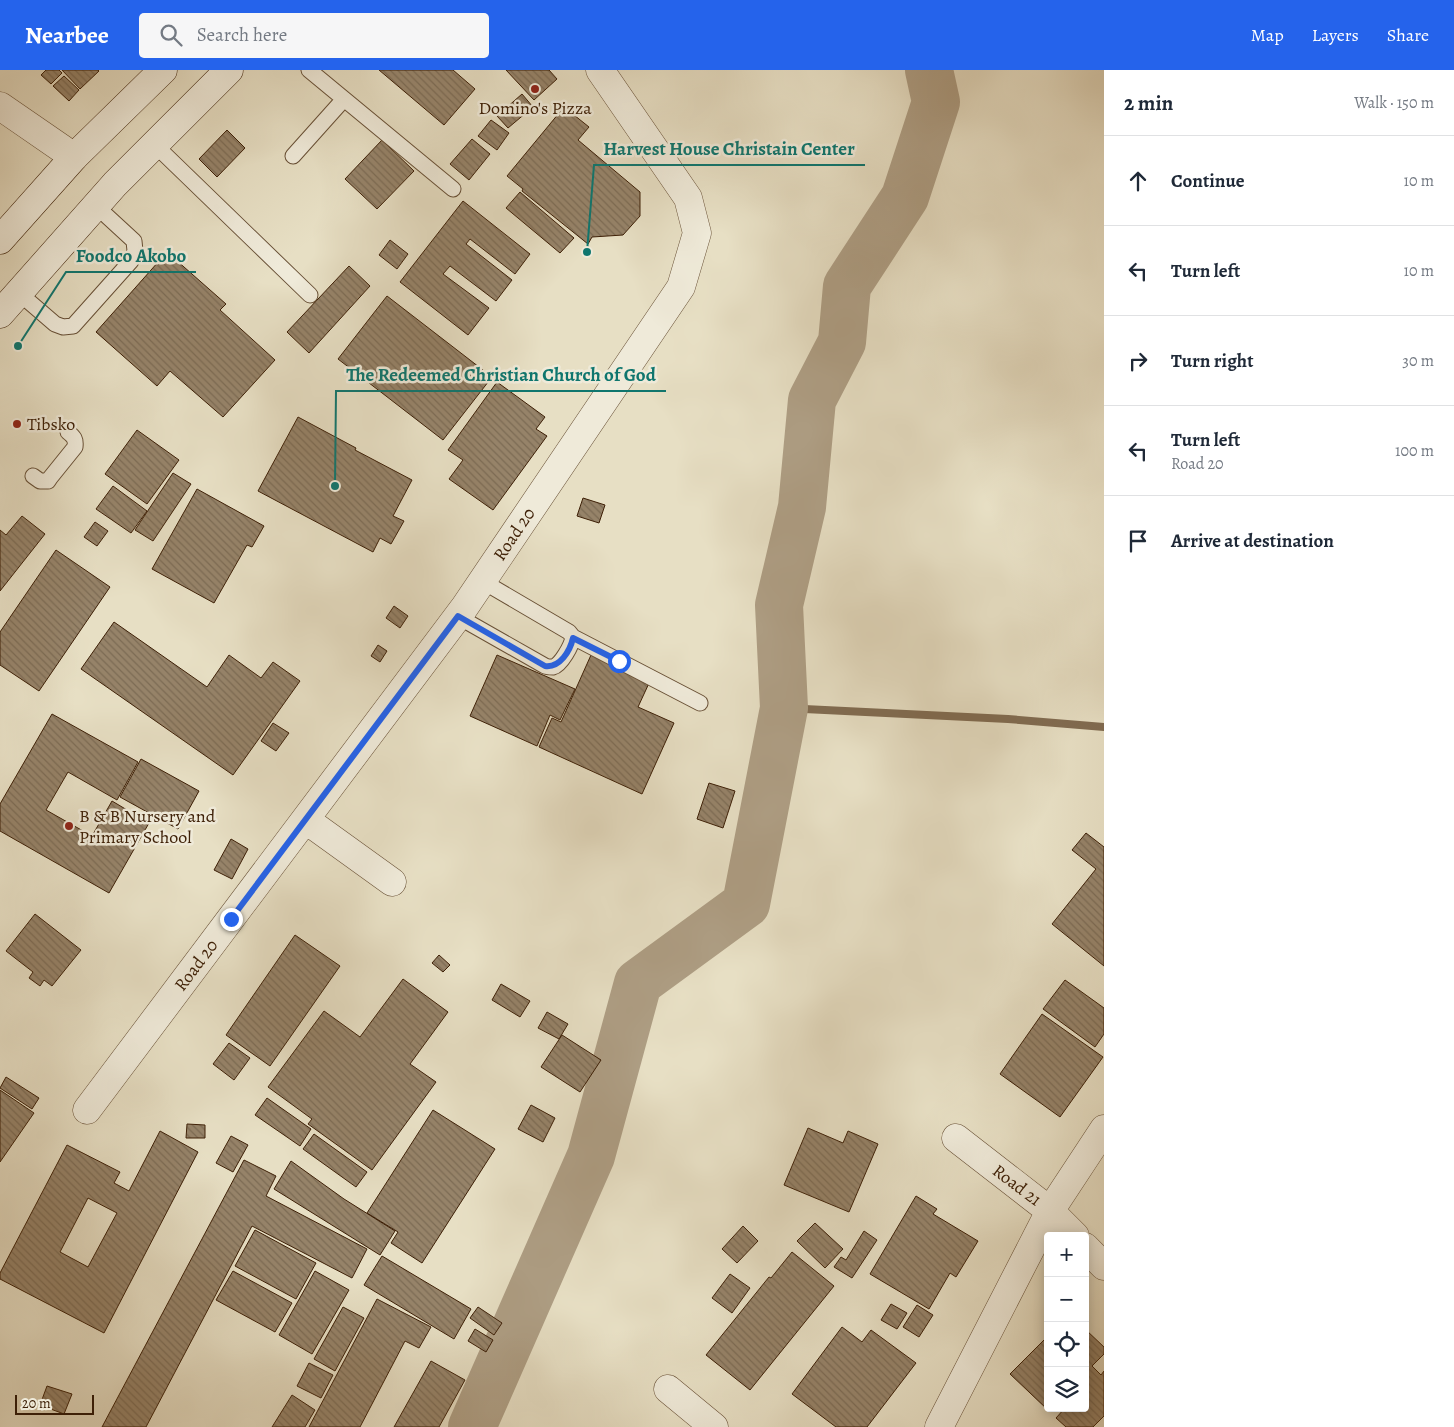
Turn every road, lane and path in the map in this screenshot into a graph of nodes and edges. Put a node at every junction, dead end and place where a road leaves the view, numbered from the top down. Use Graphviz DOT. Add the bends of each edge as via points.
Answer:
graph roads {
  1 [pos="162,70"];
  2 [pos="229,70"];
  3 [pos="309,70"];
  4 [pos="600,70"];
  5 [pos="344,99"];
  6 [pos="0,106"];
  7 [pos="154,144"];
  8 [pos="293,156"];
  9 [pos="74,158"];
  10 [pos="453,190"];
  11 [pos="96,206"];
  12 [pos="0,240"];
  13 [pos="19,293"];
  14 [pos="310,295"];
  15 [pos="0,314"];
  16 [pos="68,432"];
  17 [pos="33,476"];
  18 [pos="482,581"];
  19 [pos="458,616"];
  20 [pos="573,638"];
  21 [pos="700,703"];
  22 [pos="306,820"];
  23 [pos="392,882"];
  24 [pos="87,1110"];
  25 [pos="1104,1129"];
  26 [pos="956,1138"];
  27 [pos="1050,1211"];
  28 [pos="1070,1232"];
  29 [pos="1089,1251"];
  30 [pos="1104,1266"];
  31 [pos="668,1389"];
  32 [pos="714,1427"];
  33 [pos="939,1427"];
  1 -- 9 [label="street"];
  2 -- 7 [label="street"];
  3 -- 5 [label="lane"];
  4 -- 18 [label="street, Road 20" via="688,198 697,233 681,287"];
  5 -- 8 [label="lane"];
  5 -- 10 [label="lane"];
  6 -- 9 [label="street"];
  7 -- 11 [label="street"];
  7 -- 14 [label="lane"];
  9 -- 12 [label="street"];
  11 -- 13 [label="street"];
  11 -- 13 [label="lane" via="134,241 135,251 126,268 73,326 55,324"];
  13 -- 15 [label="street"];
  16 -- 17 [label="lane" via="74,436 75,447 48,481 40,481"];
  18 -- 19 [label="street, Road 20"];
  18 -- 20 [label="lane" via="569,632"];
  19 -- 20 [label="lane" via="545,666 558,665"];
  19 -- 22 [label="street, Road 20"];
  20 -- 21 [label="lane"];
  22 -- 23 [label="street"];
  22 -- 24 [label="street, Road 20"];
  25 -- 27 [label="street"];
  26 -- 27 [label="street, Road 21"];
  27 -- 28 [label="street, Road 21"];
  27 -- 33 [label="street"];
  29 -- 30 [label="street"];
  31 -- 32 [label="street"];
}
